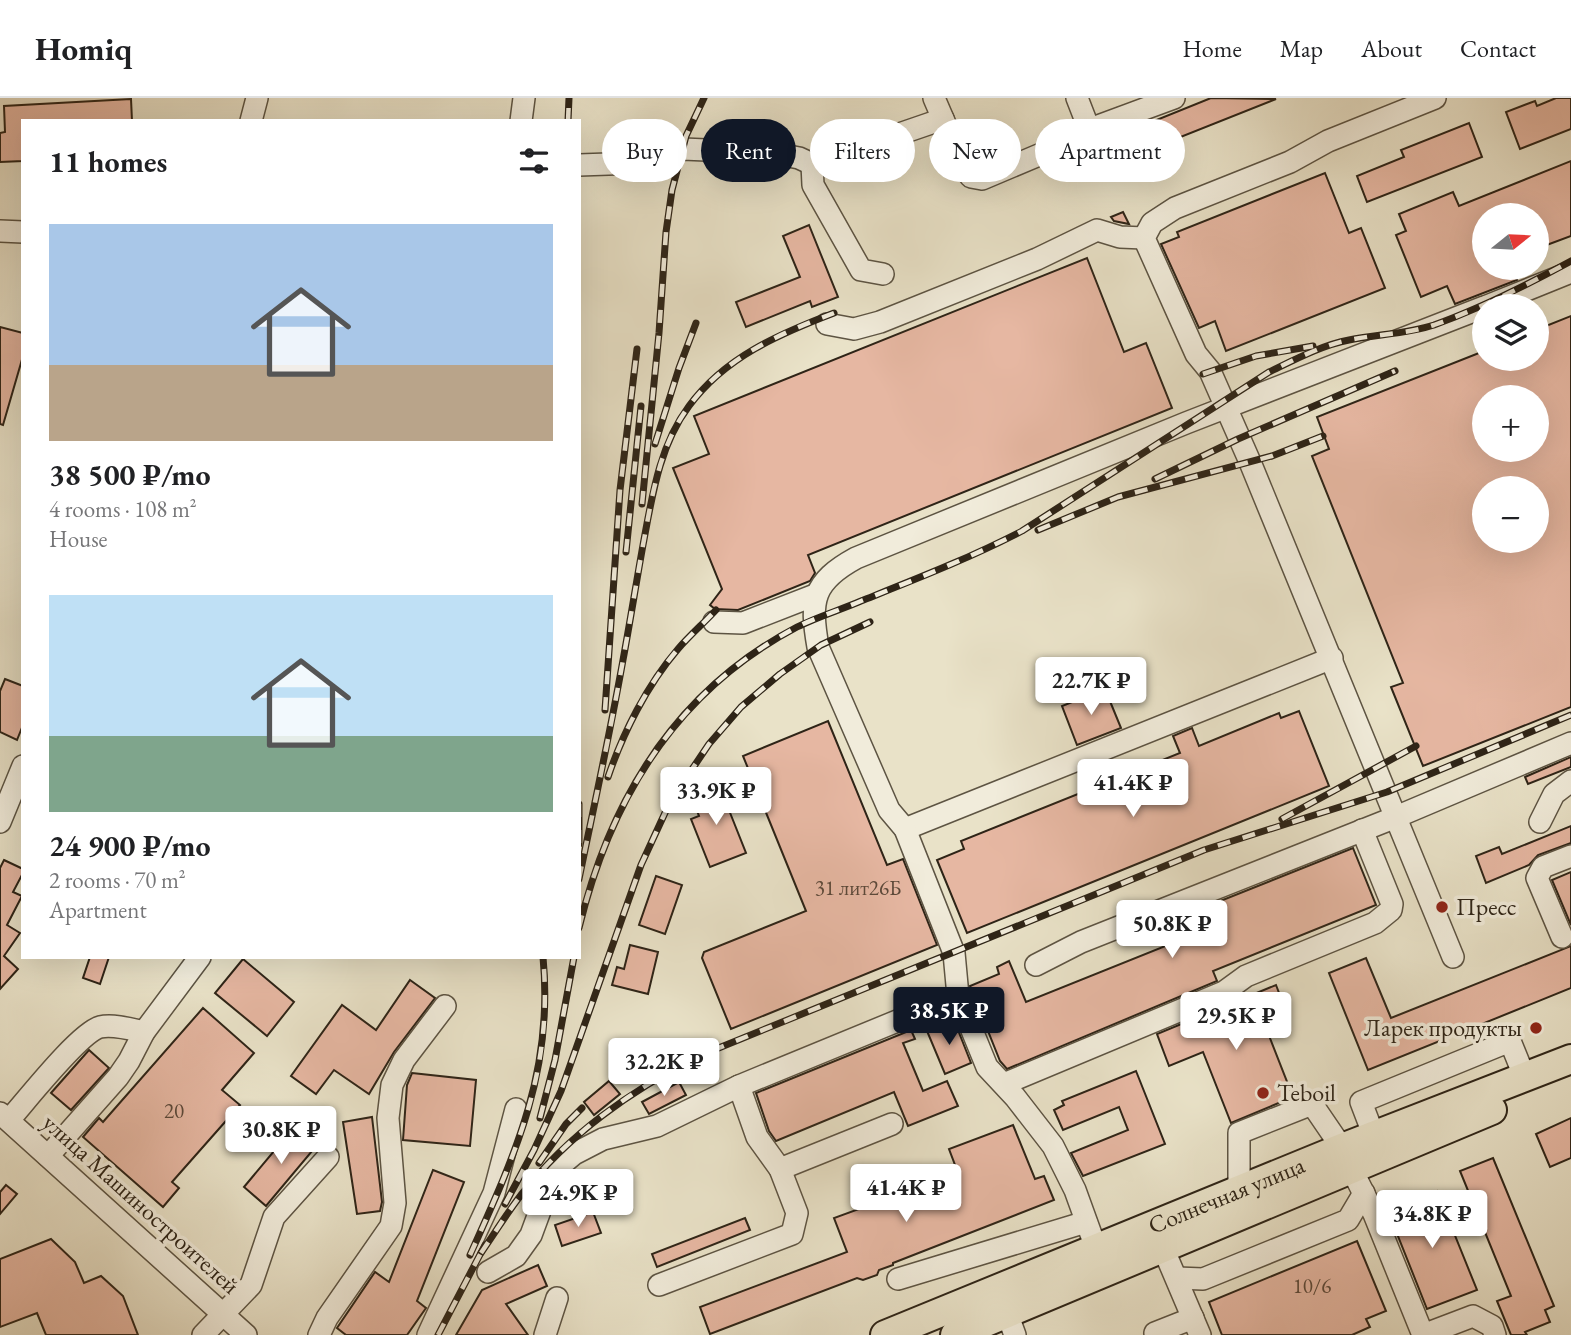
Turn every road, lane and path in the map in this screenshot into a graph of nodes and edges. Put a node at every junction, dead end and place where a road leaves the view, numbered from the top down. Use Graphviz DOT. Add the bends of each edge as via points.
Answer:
graph roads {
  1 [pos="257,98"];
  2 [pos="524,98"];
  3 [pos="934,98"];
  4 [pos="1077,98"];
  5 [pos="1174,98"];
  6 [pos="1435,98"];
  7 [pos="252,119"];
  8 [pos="521,119"];
  9 [pos="943,119"];
  10 [pos="1085,119"];
  11 [pos="1117,119"];
  12 [pos="810,163"];
  13 [pos="581,165"];
  14 [pos="813,182"];
  15 [pos="0,231"];
  16 [pos="21,232"];
  17 [pos="1144,238"];
  18 [pos="1571,272"];
  19 [pos="883,274"];
  20 [pos="1517,294"];
  21 [pos="1472,312"];
  22 [pos="827,324"];
  23 [pos="1225,409"];
  24 [pos="815,595"];
  25 [pos="714,622"];
  26 [pos="1332,658"];
  27 [pos="1571,743"];
  28 [pos="21,771"];
  29 [pos="1571,781"];
  30 [pos="1396,817"];
  31 [pos="0,822"];
  32 [pos="1540,822"];
  33 [pos="905,829"];
  34 [pos="1362,830"];
  35 [pos="1571,856"];
  36 [pos="1562,937"];
  37 [pos="1452,957"];
  38 [pos="199,959"];
  39 [pos="1037,965"];
  40 [pos="958,996"];
  41 [pos="445,1006"];
  42 [pos="144,1032"];
  43 [pos="1571,1059"];
  44 [pos="1571,1077"];
  45 [pos="1525,1078"];
  46 [pos="1004,1084"];
  47 [pos="739,1086"];
  48 [pos="516,1110"];
  49 [pos="4,1117"];
  50 [pos="892,1124"];
  51 [pos="1374,1136"];
  52 [pos="48,1156"];
  53 [pos="328,1157"];
  54 [pos="780,1169"];
  55 [pos="1353,1170"];
  56 [pos="1239,1190"];
  57 [pos="1086,1222"];
  58 [pos="1096,1248"];
  59 [pos="1163,1248"];
  60 [pos="488,1272"];
  61 [pos="1177,1278"];
  62 [pos="898,1279"];
  63 [pos="659,1285"];
  64 [pos="557,1298"];
  65 [pos="223,1313"];
  66 [pos="1011,1324"];
  67 [pos="1197,1326"];
  68 [pos="203,1335"];
  69 [pos="246,1335"];
  70 [pos="319,1335"];
  71 [pos="428,1335"];
  72 [pos="545,1335"];
  73 [pos="885,1335"];
  74 [pos="956,1335"];
  75 [pos="1156,1335"];
  76 [pos="1423,1335"];
  77 [pos="1495,1335"];
  1 -- 7 [label="street"];
  2 -- 8 [label="street"];
  3 -- 9 [label="street"];
  4 -- 10 [label="street"];
  5 -- 11 [label="street"];
  6 -- 17 [label="street" via="1175,208 1152,223"];
  12 -- 13 [label="street" via="773,153 683,149 638,163"];
  14 -- 19 [label="street" via="861,270"];
  15 -- 16 [label="street"];
  17 -- 22 [label="street" via="1097,230 880,322 854,329"];
  17 -- 23 [label="street"];
  18 -- 20 [label="street"];
  21 -- 23 [label="street"];
  23 -- 24 [label="street" via="856,558 835,570"];
  23 -- 26 [label="street"];
  24 -- 25 [label="street" via="743,622"];
  24 -- 33 [label="street" via="818,648 889,810"];
  26 -- 30 [label="street"];
  26 -- 33 [label="street"];
  27 -- 30 [label="street"];
  28 -- 31 [label="street"];
  29 -- 32 [label="street" via="1554,794"];
  30 -- 34 [label="street"];
  30 -- 37 [label="street"];
  33 -- 40 [label="street" via="954,953"];
  34 -- 39 [label="street" via="1081,942"];
  34 -- 46 [label="street" via="1392,904 1376,923"];
  35 -- 36 [label="street" via="1543,867 1538,878"];
  38 -- 42 [label="street"];
  40 -- 46 [label="street" via="987,1068"];
  40 -- 47 [label="street"];
  41 -- 70 [label="street" via="404,1060 392,1085 388,1118 395,1203 391,1226"];
  42 -- 49 [label="street" via="101,1027 84,1037"];
  42 -- 52 [label="street" via="118,1077"];
  43 -- 45 [label="main road, Солнечная улица"];
  44 -- 55 [label="main road, Солнечная улица"];
  45 -- 51 [label="main road, Солнечная улица"];
  45 -- 51 [label="street" via="1510,1041 1361,1101"];
  46 -- 57 [label="street" via="1053,1146"];
  47 -- 54 [label="street" via="757,1137"];
  47 -- 60 [label="street" via="657,1126 603,1139 574,1154 555,1170 531,1235 516,1256"];
  48 -- 71 [label="street" via="494,1193"];
  49 -- 52 [label="street, улица Машиностроителей"];
  50 -- 54 [label="street"];
  51 -- 55 [label="main road, Солнечная улица"];
  52 -- 65 [label="street, улица Машиностроителей"];
  53 -- 65 [label="street" via="274,1217 251,1285"];
  54 -- 63 [label="street" via="797,1213 792,1234"];
  55 -- 56 [label="main road, Солнечная улица"];
  55 -- 56 [label="street" via="1312,1104 1239,1133"];
  55 -- 59 [label="main road, Солнечная улица"];
  55 -- 61 [label="street" via="1348,1220 1203,1279"];
  55 -- 76 [label="street"];
  56 -- 58 [label="main road, Солнечная улица"];
  57 -- 58 [label="street"];
  57 -- 62 [label="street"];
  58 -- 73 [label="main road, Солнечная улица"];
  59 -- 61 [label="street"];
  59 -- 66 [label="main road, Солнечная улица"];
  61 -- 67 [label="street"];
  64 -- 72 [label="street"];
  65 -- 68 [label="street"];
  65 -- 69 [label="street, улица Машиностроителей"];
  66 -- 74 [label="main road, Солнечная улица"];
  67 -- 75 [label="street"];
  76 -- 77 [label="street" via="1472,1316 1492,1326"];
}
